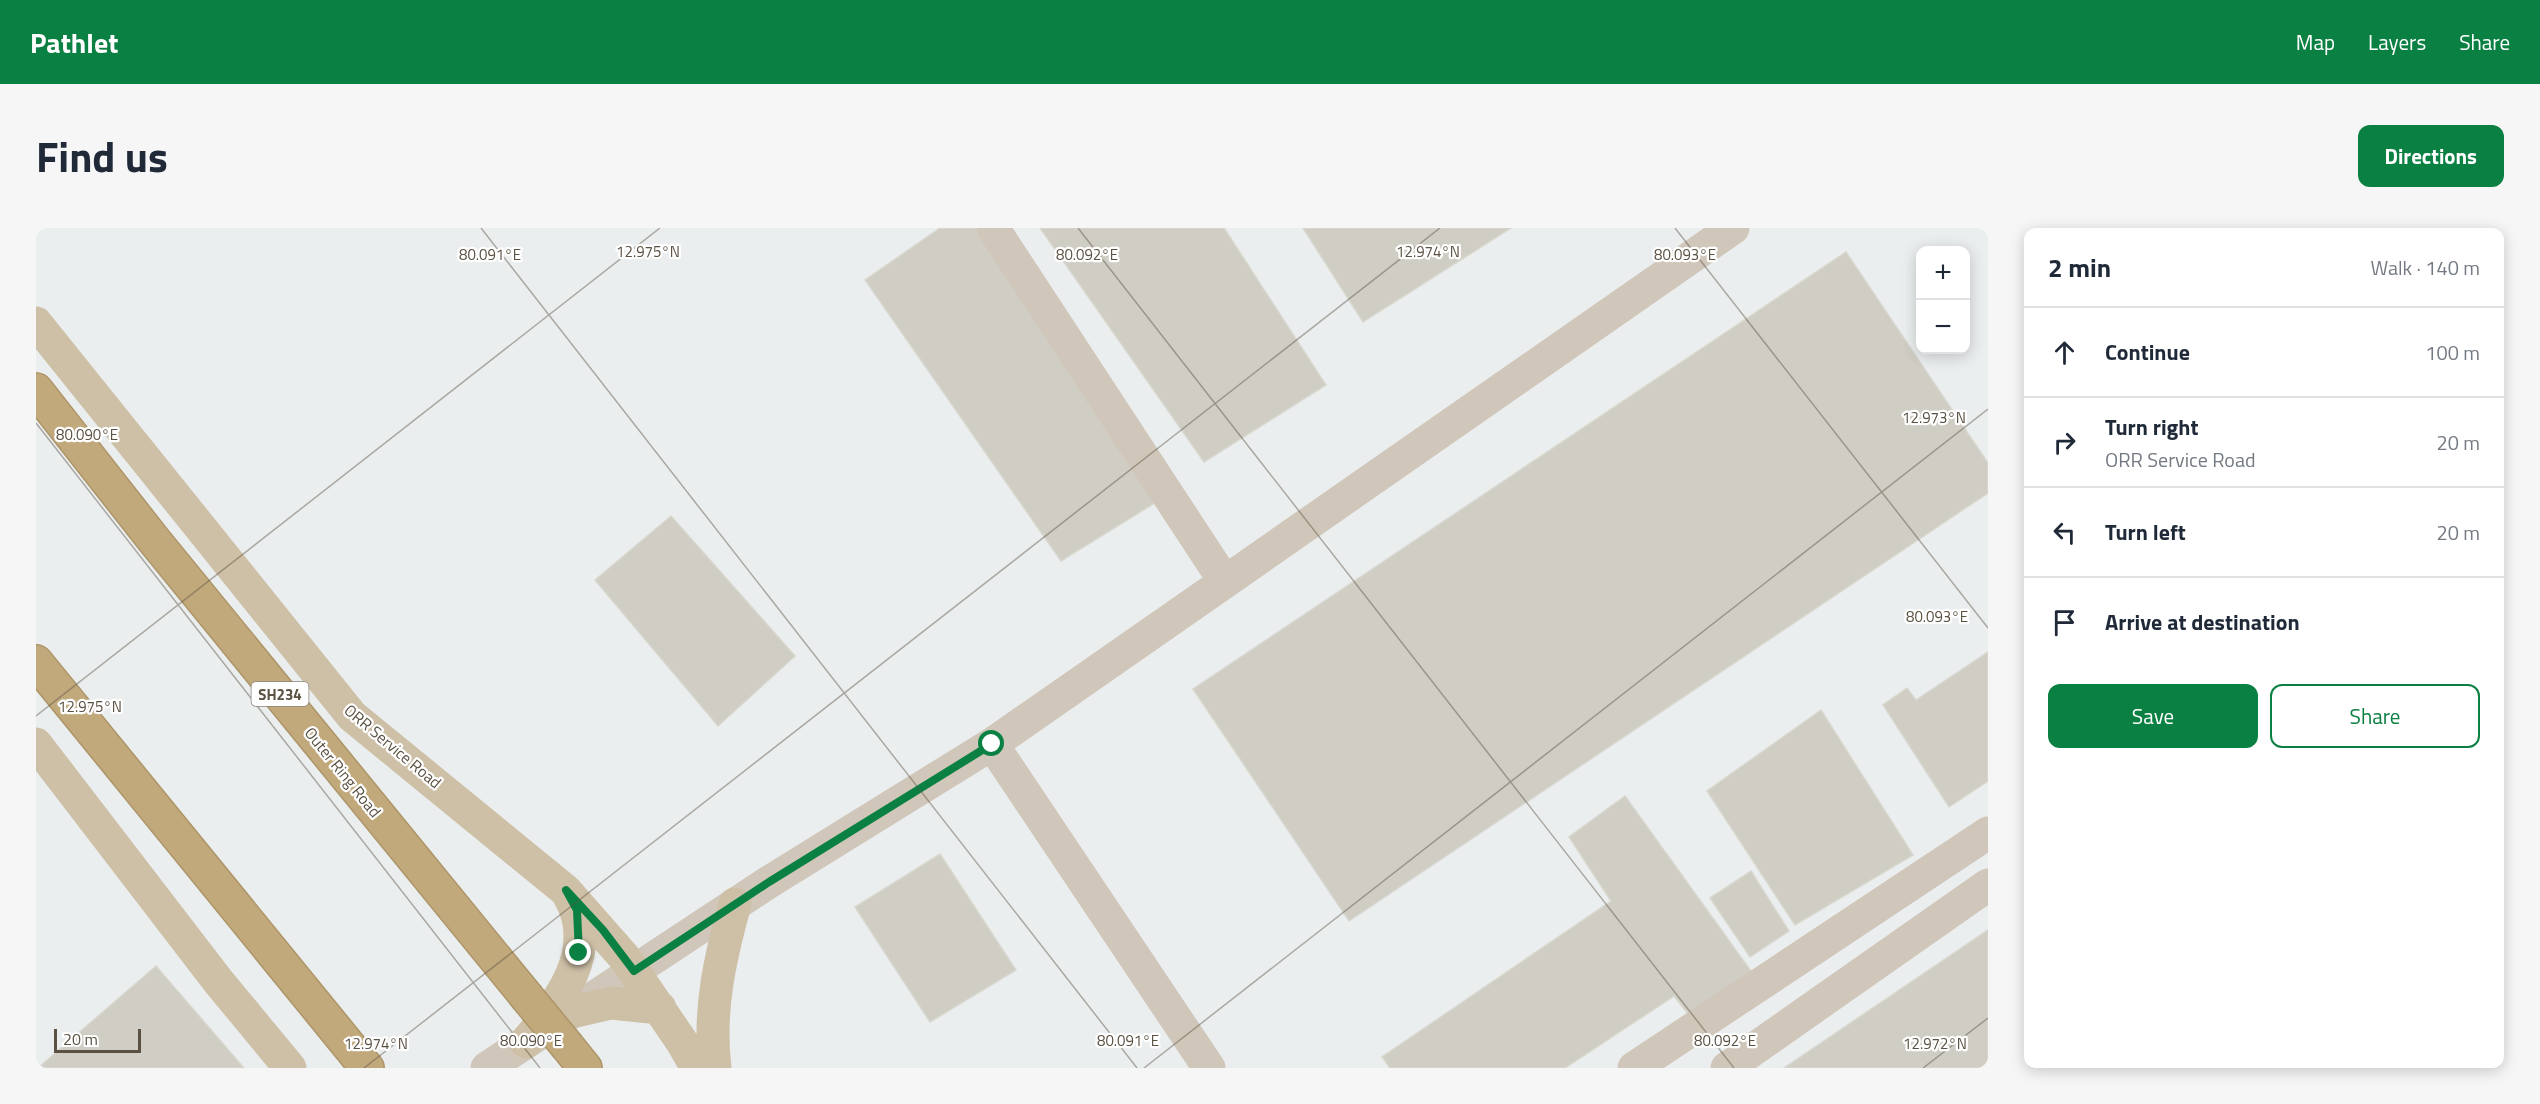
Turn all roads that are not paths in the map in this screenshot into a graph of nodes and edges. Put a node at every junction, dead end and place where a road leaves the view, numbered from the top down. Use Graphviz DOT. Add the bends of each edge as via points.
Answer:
graph roads {
  1 [pos="993,228"];
  2 [pos="1733,228"];
  3 [pos="36,323"];
  4 [pos="36,390"];
  5 [pos="1225,582"];
  6 [pos="36,662"];
  7 [pos="36,744"];
  8 [pos="992,744"];
  9 [pos="1988,833"];
  10 [pos="1988,885"];
  11 [pos="566,890"];
  12 [pos="735,904"];
  13 [pos="634,971"];
  14 [pos="660,1008"];
  15 [pos="572,1012"];
  16 [pos="1705,1021"];
  17 [pos="526,1042"];
  18 [pos="576,1057"];
  19 [pos="1731,1065"];
  20 [pos="290,1068"];
  21 [pos="367,1068"];
  22 [pos="487,1068"];
  23 [pos="697,1068"];
  24 [pos="715,1068"];
  25 [pos="1209,1068"];
  26 [pos="1634,1068"];
  1 -- 5 [label="street"];
  2 -- 5 [label="street"];
  3 -- 11 [label="main road, ORR Service Road" via="352,716"];
  4 -- 18 [label="highway, Outer Ring Road / SH234, bridge"];
  5 -- 8 [label="street"];
  6 -- 21 [label="highway"];
  7 -- 20 [label="main road"];
  8 -- 12 [label="street"];
  8 -- 25 [label="street"];
  9 -- 16 [label="street"];
  10 -- 19 [label="street"];
  11 -- 13 [label="main road, ORR Service Road"];
  11 -- 17 [label="main road" via="577,910 579,953 563,996"];
  12 -- 13 [label="street"];
  12 -- 24 [label="main road" via="712,1012"];
  13 -- 14 [label="main road, ORR Service Road"];
  13 -- 15 [label="street"];
  14 -- 15 [label="main road" via="611,1004"];
  14 -- 23 [label="main road, ORR Service Road"];
  15 -- 17 [label="street"];
  16 -- 19 [label="street"];
  16 -- 26 [label="street"];
  17 -- 22 [label="street"];
}
